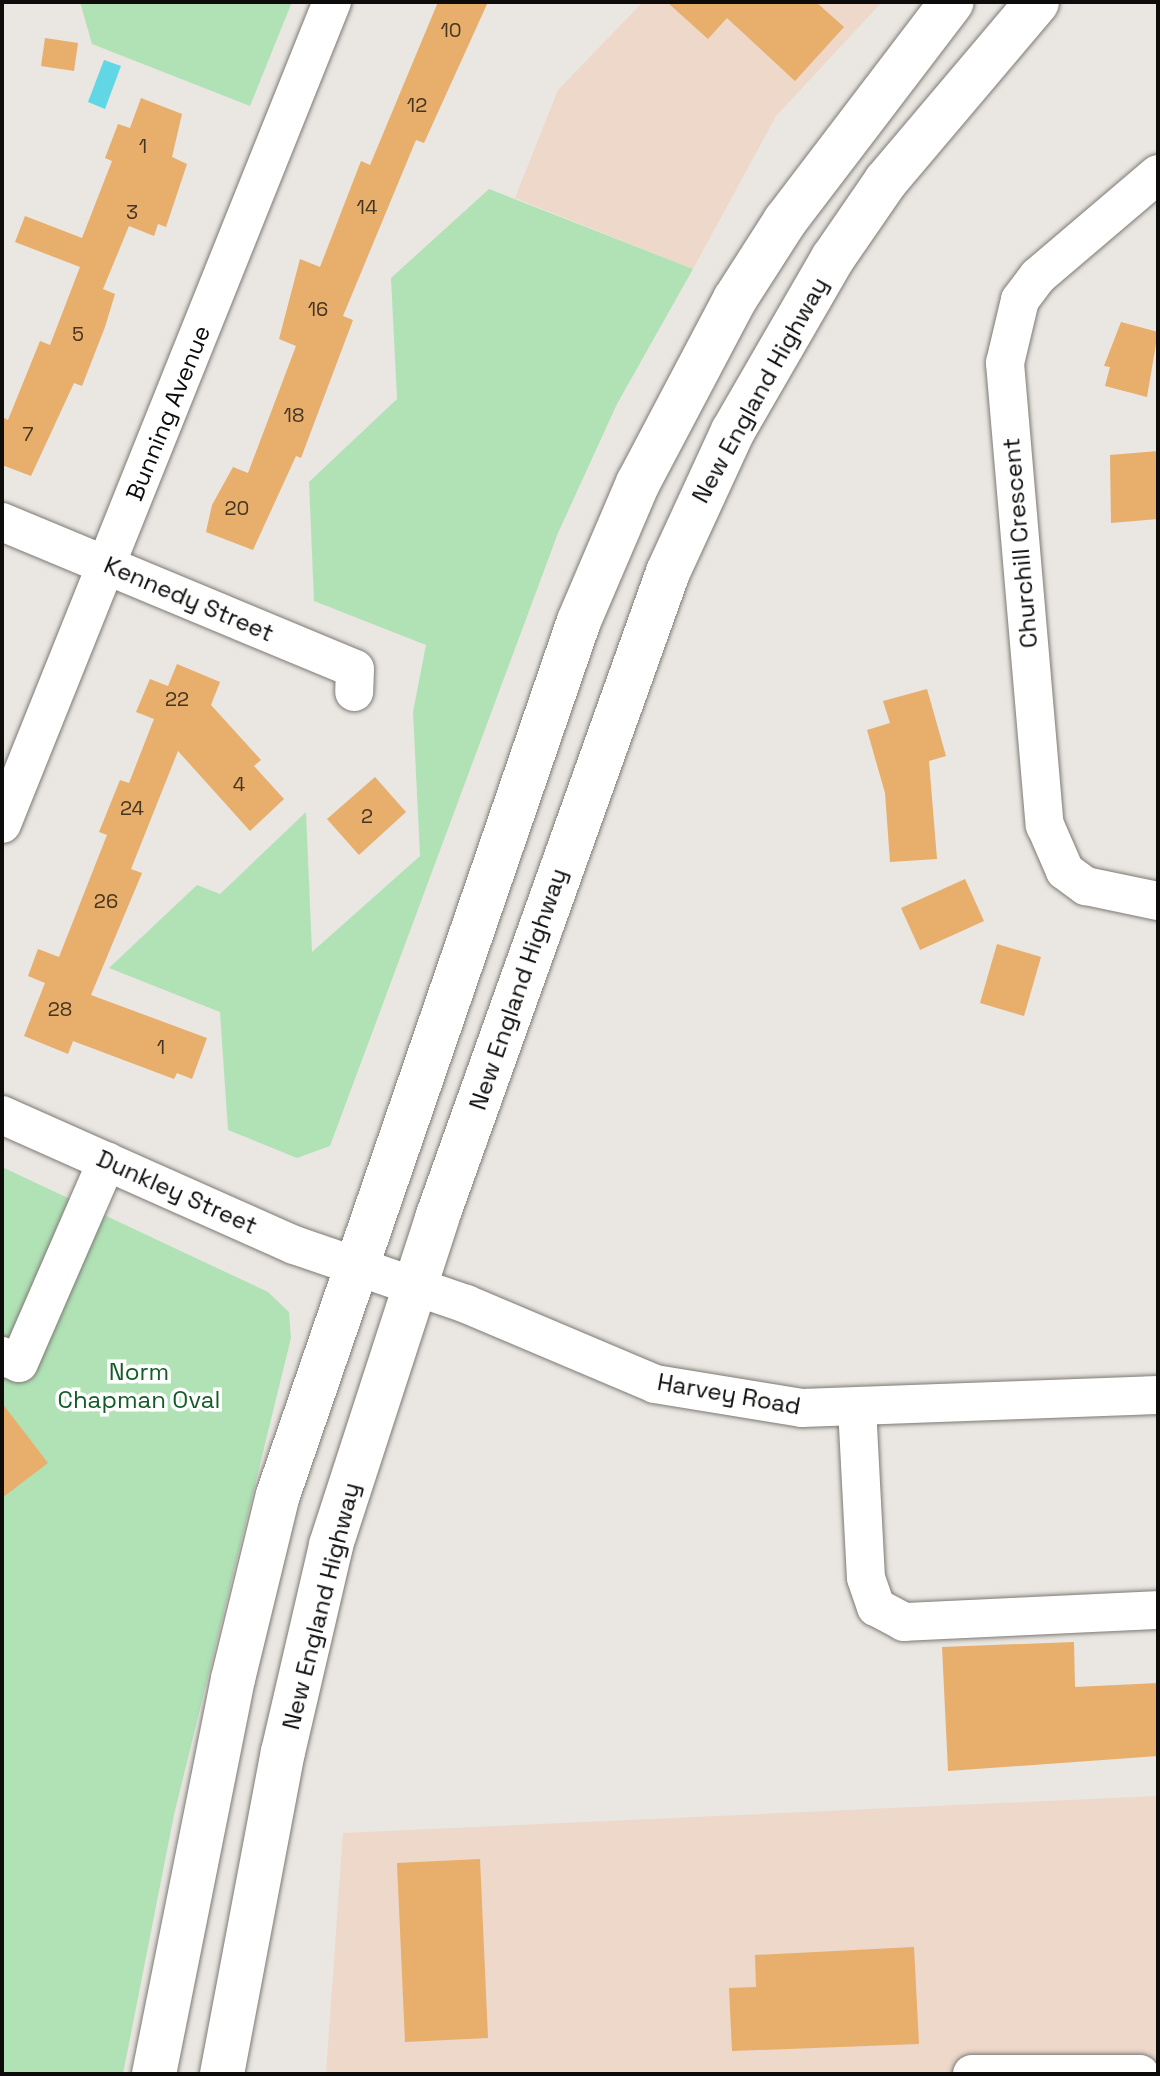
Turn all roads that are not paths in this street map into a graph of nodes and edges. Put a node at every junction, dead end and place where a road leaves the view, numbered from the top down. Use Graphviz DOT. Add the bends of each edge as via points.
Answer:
graph roads {
  1 [pos="332,2"];
  2 [pos="952,2"];
  3 [pos="1037,2"];
  4 [pos="1158,174"];
  5 [pos="2,522"];
  6 [pos="108,565"];
  7 [pos="354,692"];
  8 [pos="2,824"];
  9 [pos="1158,901"];
  10 [pos="2,1115"];
  11 [pos="107,1161"];
  12 [pos="354,1264"];
  13 [pos="415,1285"];
  14 [pos="2,1356"];
  15 [pos="1158,1395"];
  16 [pos="857,1407"];
  17 [pos="1158,1610"];
  18 [pos="169,1995"];
  19 [pos="154,2074"];
  20 [pos="209,2074"];
  21 [pos="222,2074"];
  22 [pos="972,2074"];
  23 [pos="1140,2074"];
  1 -- 6 [label="street, Bunning Avenue"];
  2 -- 12 [label="highway" via="785,221 702,358 638,483 579,621"];
  3 -- 13 [label="highway, New England Highway" via="886,181 786,332 733,431 679,545 606,736"];
  4 -- 9 [label="street, Churchill Crescent" via="1038,276 1020,300 1005,363 1045,825 1065,871 1086,886"];
  5 -- 6 [label="street, Kennedy Street"];
  6 -- 7 [label="street, Kennedy Street" via="355,669"];
  6 -- 8 [label="street, Bunning Avenue"];
  10 -- 11 [label="street, Dunkley Street"];
  11 -- 12 [label="street, Dunkley Street" via="294,1245"];
  11 -- 14 [label="street" via="19,1363"];
  12 -- 13 [label="street, Dunkley Street"];
  12 -- 18 [label="highway" via="278,1495 233,1679"];
  13 -- 16 [label="street, Harvey Road" via="655,1384 750,1403"];
  13 -- 21 [label="highway, New England Highway" via="331,1545 283,1752"];
  15 -- 16 [label="street, Harvey Road"];
  16 -- 17 [label="street" via="866,1578 876,1607 904,1622"];
  18 -- 19 [label="highway"];
  18 -- 20 [label="highway" via="184,2037"];
  22 -- 23 [label="street"];
}
